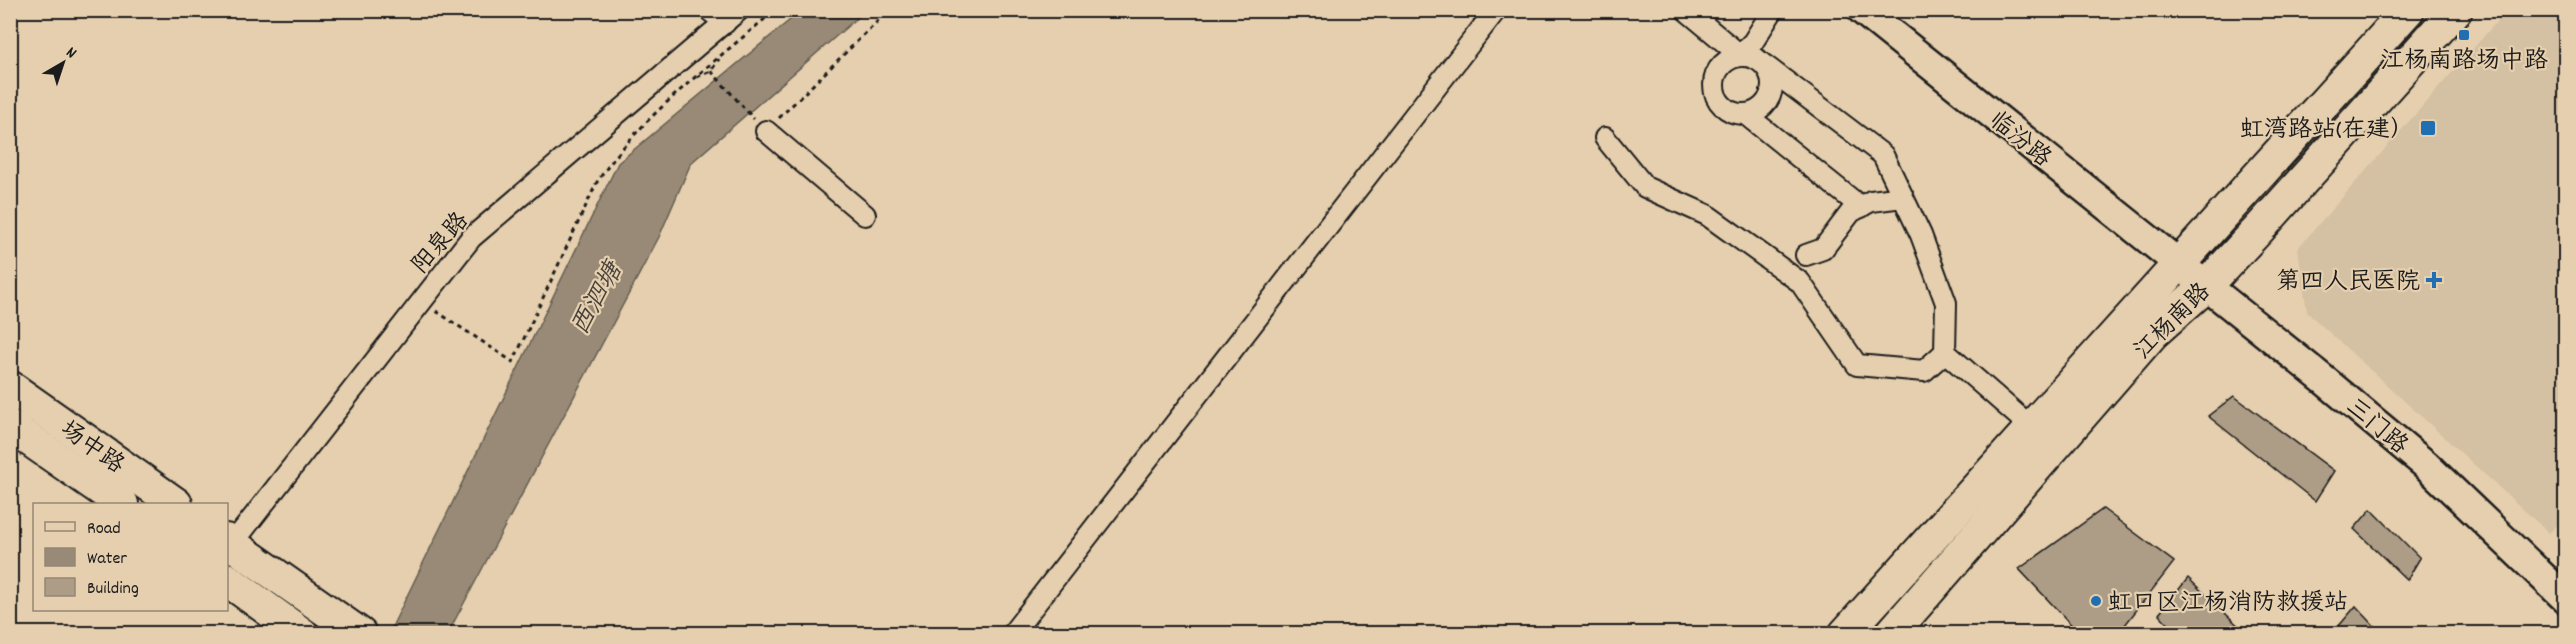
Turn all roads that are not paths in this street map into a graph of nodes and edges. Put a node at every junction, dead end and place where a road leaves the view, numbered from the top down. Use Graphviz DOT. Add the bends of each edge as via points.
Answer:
graph roads {
  1 [pos="709,10"];
  2 [pos="1496,10"];
  3 [pos="1686,10"];
  4 [pos="1773,10"];
  5 [pos="1862,10"];
  6 [pos="2408,10"];
  7 [pos="2456,10"];
  8 [pos="732,17"];
  9 [pos="1740,56"];
  10 [pos="1767,67"];
  11 [pos="1745,114"];
  12 [pos="762,127"];
  13 [pos="1605,138"];
  14 [pos="1903,197"];
  15 [pos="1861,207"];
  16 [pos="865,215"];
  17 [pos="1806,255"];
  18 [pos="2180,265"];
  19 [pos="2206,285"];
  20 [pos="1945,352"];
  21 [pos="10,387"];
  22 [pos="10,426"];
  23 [pos="2031,428"];
  24 [pos="121,503"];
  25 [pos="175,503"];
  26 [pos="228,546"];
  27 [pos="228,580"];
  28 [pos="2565,599"];
  29 [pos="302,633"];
  30 [pos="360,633"];
  31 [pos="1012,633"];
  32 [pos="1845,633"];
  33 [pos="1891,633"];
  1 -- 8 [label="street"];
  2 -- 31 [label="street"];
  3 -- 9 [label="street"];
  4 -- 9 [label="street"];
  5 -- 18 [label="street, 临汾路"];
  6 -- 18 [label="main road, 江杨南路"];
  7 -- 19 [label="main road, 江杨南路"];
  8 -- 26 [label="street, 阳泉路" via="471,238"];
  9 -- 10 [label="street" via="1750,56"];
  9 -- 11 [label="street" via="1723,63 1714,88 1728,110"];
  10 -- 11 [label="street" via="1771,76 1770,96 1757,110"];
  10 -- 14 [label="street" via="1882,155"];
  11 -- 15 [label="street"];
  12 -- 16 [label="street"];
  13 -- 20 [label="street" via="1645,187 1707,216 1800,282 1857,365 1924,371"];
  14 -- 15 [label="street" via="1871,201"];
  14 -- 20 [label="street" via="1946,303"];
  15 -- 17 [label="street" via="1851,212 1822,249"];
  18 -- 19 [label="street, 三门路"];
  18 -- 23 [label="main road, 江杨南路"];
  19 -- 28 [label="street, 三门路" via="2426,465"];
  19 -- 33 [label="main road, 江杨南路" via="2153,333"];
  20 -- 23 [label="street"];
  21 -- 25 [label="main road, 场中路"];
  22 -- 24 [label="main road, 场中路"];
  23 -- 32 [label="main road, 江杨南路"];
  26 -- 30 [label="main road"];
  27 -- 29 [label="main road"];
}
